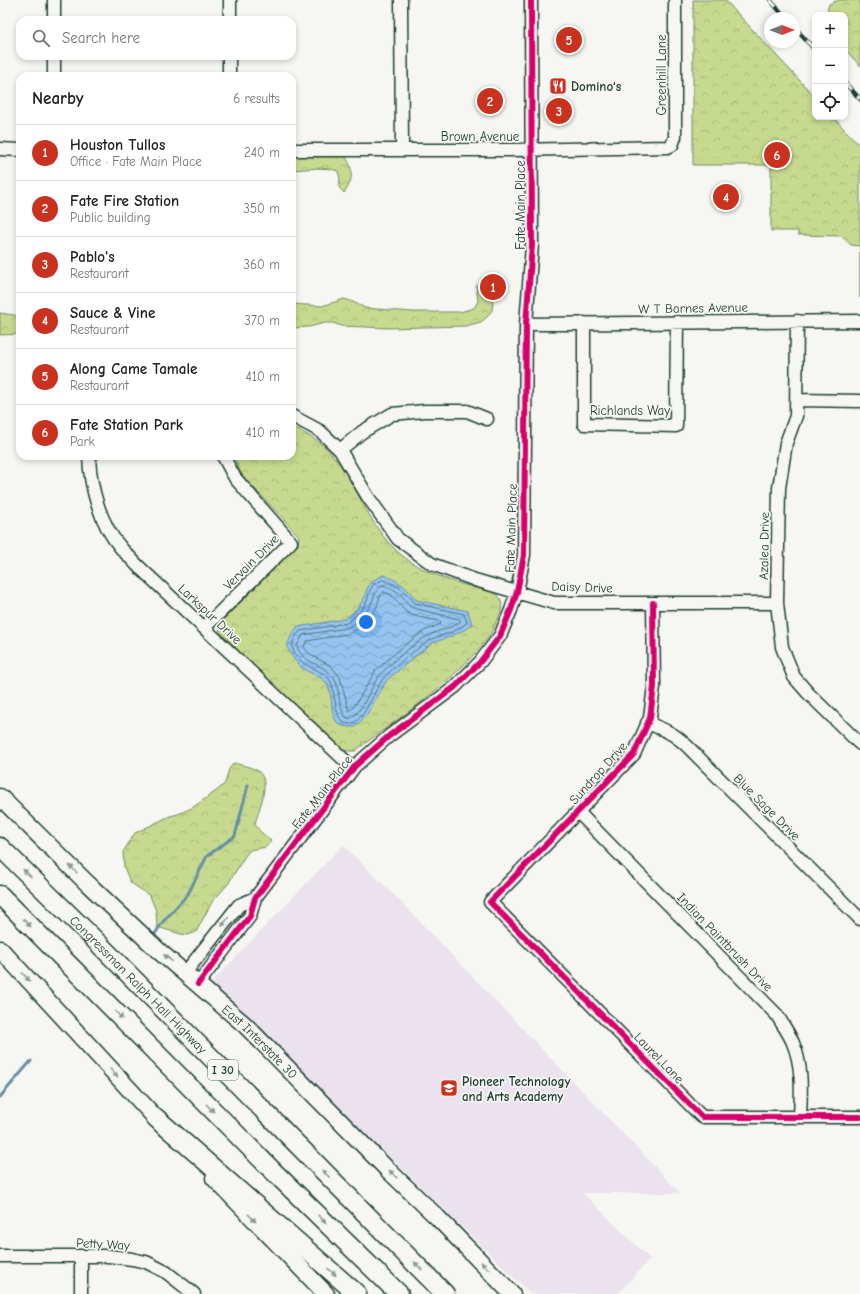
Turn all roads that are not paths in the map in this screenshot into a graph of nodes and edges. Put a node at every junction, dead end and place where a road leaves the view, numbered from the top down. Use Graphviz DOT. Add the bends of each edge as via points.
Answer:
graph roads {
  1 [pos="54,0"];
  2 [pos="230,0"];
  3 [pos="401,0"];
  4 [pos="531,0"];
  5 [pos="675,0"];
  6 [pos="54,16"];
  7 [pos="230,16"];
  8 [pos="54,60"];
  9 [pos="229,60"];
  10 [pos="54,72"];
  11 [pos="229,72"];
  12 [pos="668,147"];
  13 [pos="0,149"];
  14 [pos="402,149"];
  15 [pos="16,150"];
  16 [pos="296,150"];
  17 [pos="531,150"];
  18 [pos="797,321"];
  19 [pos="860,321"];
  20 [pos="677,322"];
  21 [pos="584,323"];
  22 [pos="526,324"];
  23 [pos="796,400"];
  24 [pos="860,401"];
  25 [pos="296,418"];
  26 [pos="487,419"];
  27 [pos="340,450"];
  28 [pos="89,460"];
  29 [pos="225,460"];
  30 [pos="517,592"];
  31 [pos="653,602"];
  32 [pos="777,602"];
  33 [pos="204,628"];
  34 [pos="647,723"];
  35 [pos="860,744"];
  36 [pos="353,768"];
  37 [pos="0,797"];
  38 [pos="578,812"];
  39 [pos="0,847"];
  40 [pos="0,895"];
  41 [pos="255,898"];
  42 [pos="490,902"];
  43 [pos="860,919"];
  44 [pos="0,949"];
  45 [pos="185,973"];
  46 [pos="198,984"];
  47 [pos="155,1117"];
  48 [pos="800,1117"];
  49 [pos="860,1117"];
  50 [pos="0,1256"];
  51 [pos="82,1256"];
  52 [pos="80,1294"];
  53 [pos="194,1294"];
  54 [pos="326,1294"];
  55 [pos="357,1294"];
  56 [pos="399,1294"];
  57 [pos="445,1294"];
  58 [pos="512,1294"];
  1 -- 6 [label="street"];
  2 -- 7 [label="street"];
  3 -- 14 [label="street"];
  4 -- 17 [label="street, Fate Main Place"];
  5 -- 12 [label="street, Greenhill Lane" via="675,137 672,145"];
  8 -- 10 [label="street"];
  9 -- 11 [label="street"];
  12 -- 17 [label="street, Brown Avenue"];
  13 -- 15 [label="street"];
  14 -- 16 [label="street, Brown Avenue"];
  14 -- 17 [label="street, Brown Avenue"];
  17 -- 22 [label="street, Fate Main Place" via="532,244"];
  18 -- 19 [label="street, W T Barnes Avenue"];
  18 -- 20 [label="street, W T Barnes Avenue"];
  18 -- 23 [label="street, Azalea Drive"];
  20 -- 21 [label="street, W T Barnes Avenue"];
  20 -- 21 [label="street, Richlands Way" via="676,426 584,424"];
  21 -- 22 [label="street, W T Barnes Avenue"];
  22 -- 30 [label="street, Fate Main Place" via="524,555"];
  23 -- 24 [label="street"];
  23 -- 32 [label="street, Azalea Drive" via="796,416 786,443 778,488"];
  25 -- 27 [label="street, Daisy Drive" via="320,431"];
  26 -- 27 [label="street" via="467,411 392,414 362,432"];
  27 -- 30 [label="street, Daisy Drive" via="368,498 398,539 432,564"];
  28 -- 33 [label="street, Larkspur Drive" via="95,498 106,525 120,547"];
  29 -- 33 [label="street, Vervain Drive" via="235,478 291,542"];
  30 -- 31 [label="street, Daisy Drive" via="554,602"];
  30 -- 36 [label="street, Fate Main Place" via="500,636 480,662 455,688 389,736"];
  31 -- 32 [label="street, Daisy Drive"];
  31 -- 34 [label="street, Sundrop Drive" via="654,686 650,718"];
  32 -- 35 [label="street, Azalea Drive" via="782,647 794,677"];
  33 -- 36 [label="street, Larkspur Drive"];
  34 -- 38 [label="street, Sundrop Drive" via="634,754"];
  34 -- 43 [label="street, Blue Sage Drive" via="669,731 683,741"];
  36 -- 41 [label="street, Fate Main Place"];
  45 -- 37 [label="main road, East Interstate 30, one-way" via="88,884"];
  38 -- 42 [label="street, Sundrop Drive"];
  38 -- 48 [label="street, Indian Paintbrush Drive" via="777,1015 793,1042 800,1068"];
  57 -- 39 [label="highway, Congressman Ralph Hall Highway / I 30, one-way"];
  40 -- 56 [label="highway, I 30, one-way" via="270,1168"];
  41 -- 45 [label="street, Fate Main Place, one-way" via="239,905"];
  41 -- 46 [label="street, Fate Main Place" via="250,916"];
  42 -- 48 [label="street, Laurel Lane" via="702,1118"];
  44 -- 47 [label="main road, one-way"];
  45 -- 46 [label="main road, East Interstate 30"];
  58 -- 46 [label="main road, East Interstate 30, one-way" via="245,1025"];
  47 -- 54 [label="main road, one-way"];
  47 -- 55 [label="highway, one-way"];
  48 -- 49 [label="street, Laurel Lane"];
  50 -- 51 [label="street, Petty Way"];
  51 -- 52 [label="street"];
  51 -- 53 [label="street, Petty Way" via="109,1256 146,1262 166,1272"];
}
